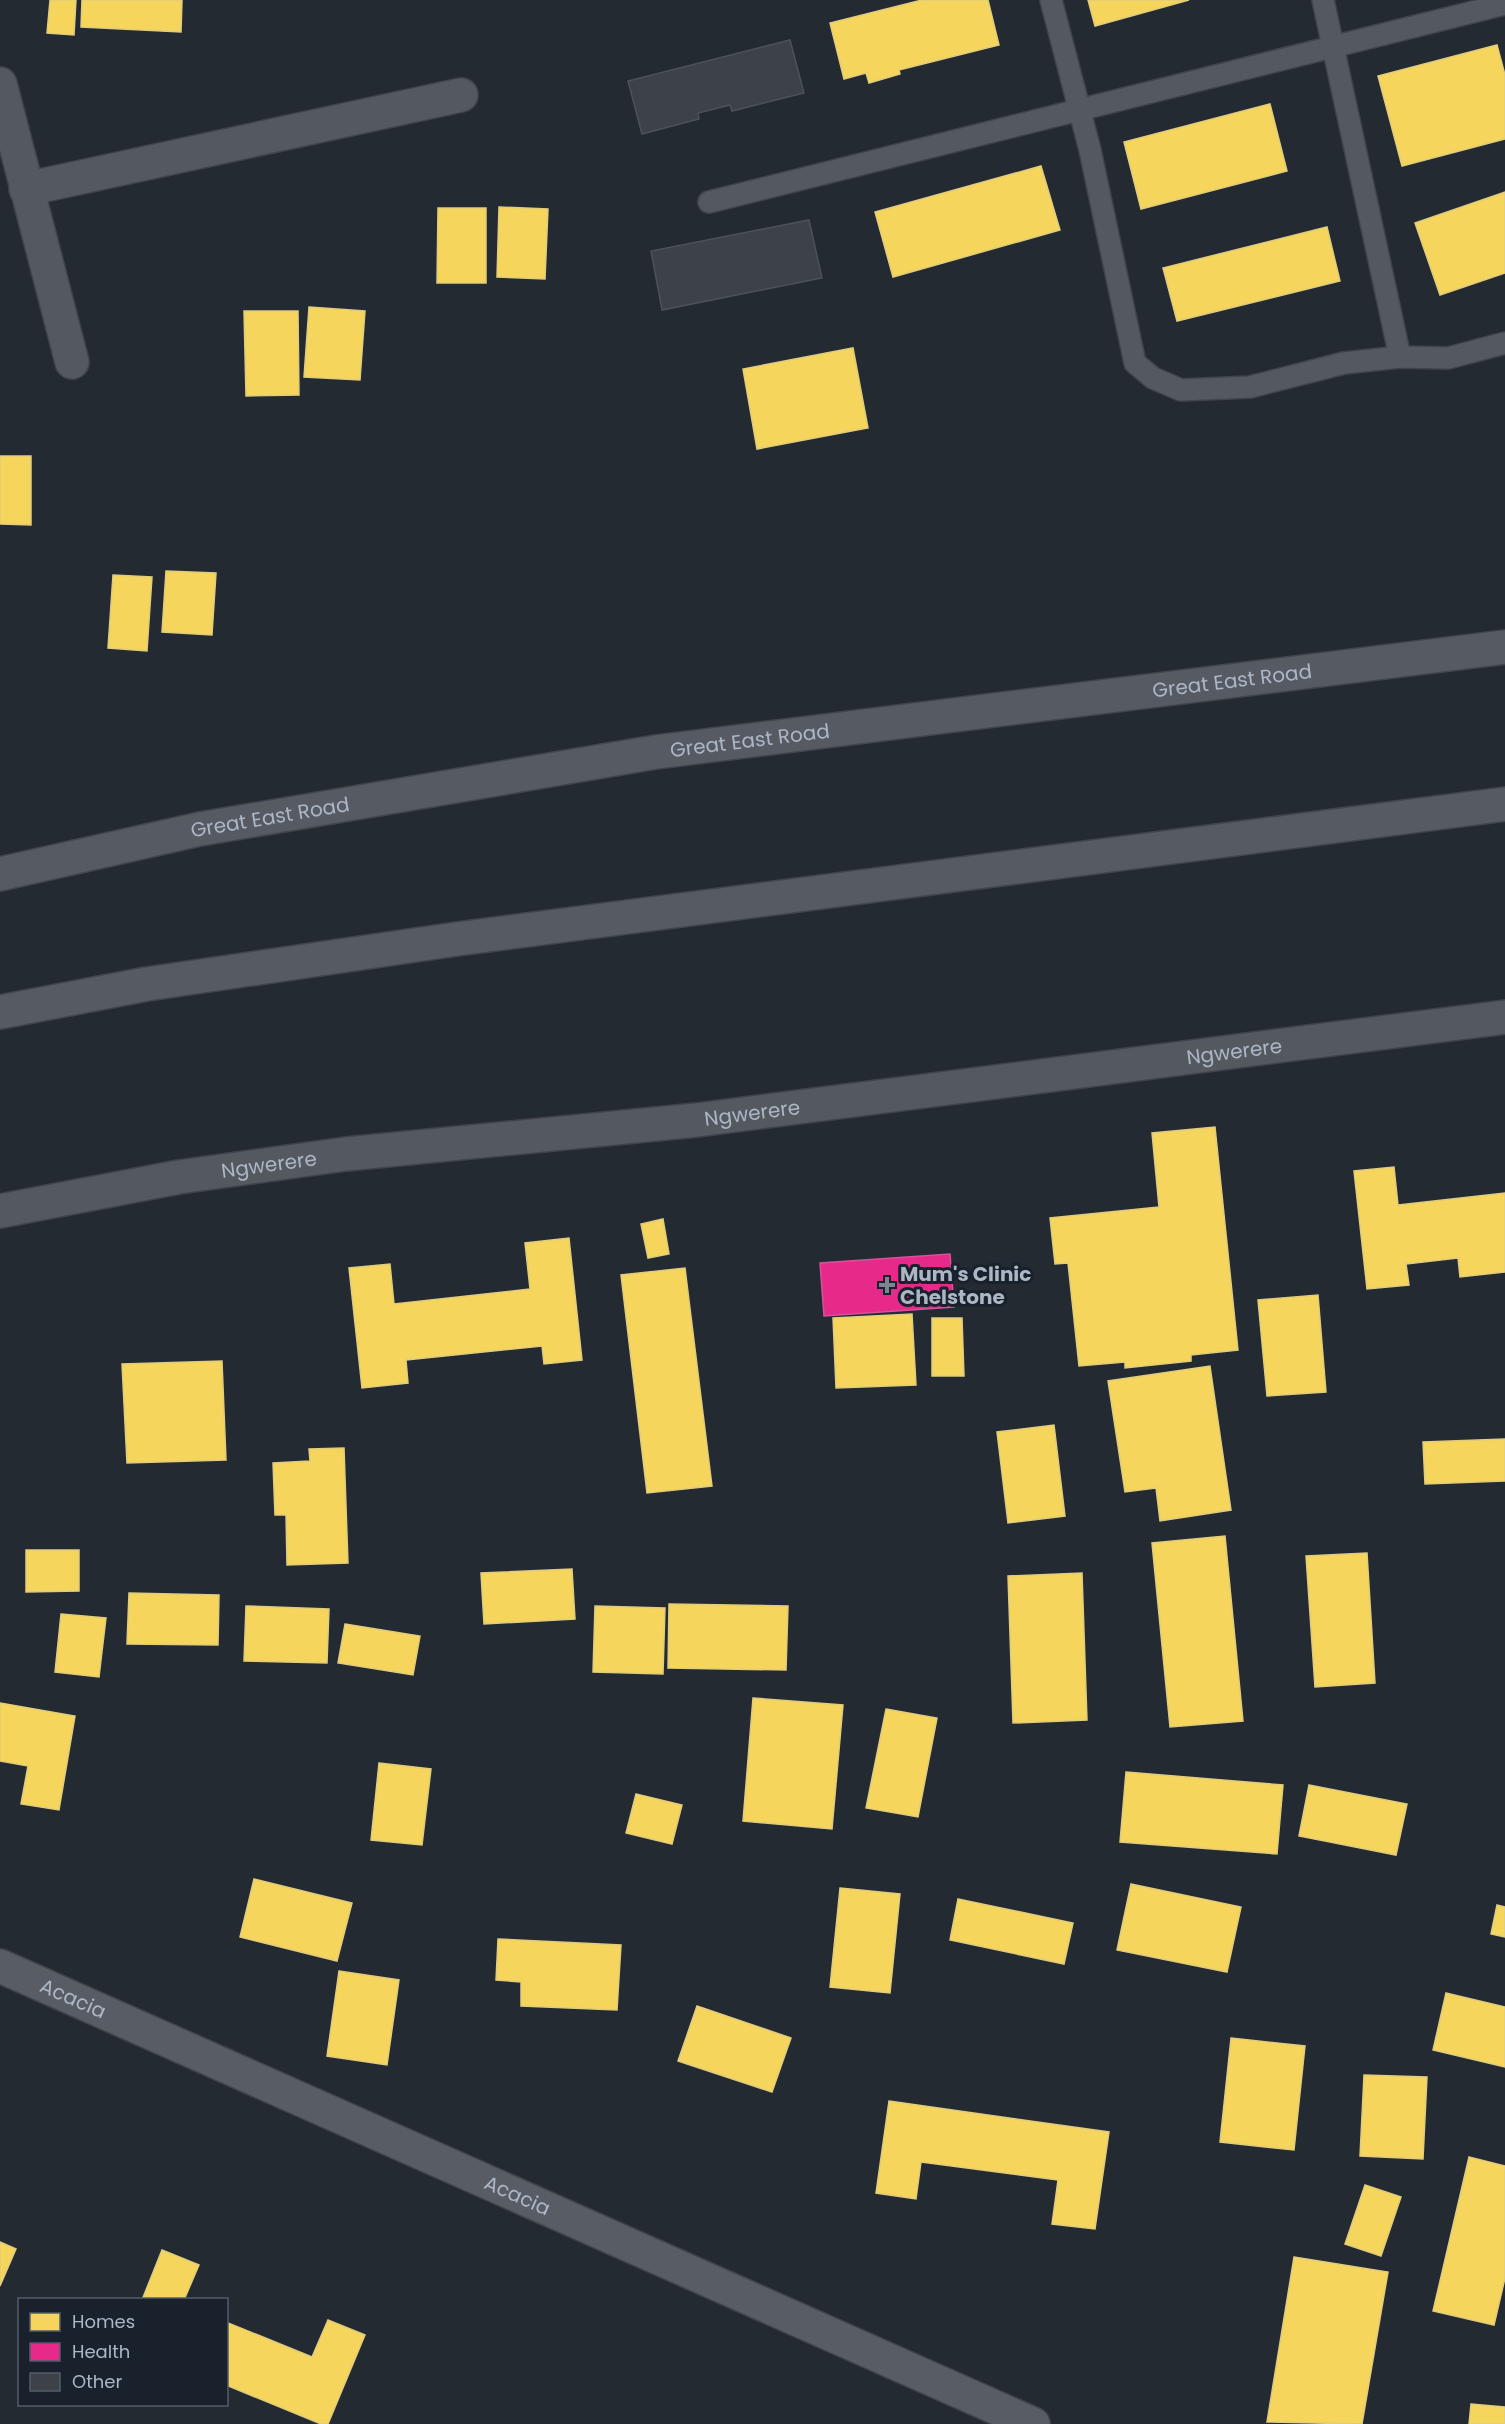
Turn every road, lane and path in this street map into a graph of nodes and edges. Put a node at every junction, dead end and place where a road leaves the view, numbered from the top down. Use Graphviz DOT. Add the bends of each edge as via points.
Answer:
graph roads {
  1 [pos="1051,0"];
  2 [pos="1323,0"];
  3 [pos="1505,4"];
  4 [pos="1333,46"];
  5 [pos="0,84"];
  6 [pos="460,95"];
  7 [pos="1080,111"];
  8 [pos="26,189"];
  9 [pos="709,202"];
  10 [pos="1505,343"];
  11 [pos="1400,357"];
  12 [pos="72,362"];
  13 [pos="1505,647"];
  14 [pos="1505,804"];
  15 [pos="0,874"];
  16 [pos="0,1012"];
  17 [pos="1505,1017"];
  18 [pos="0,1211"];
  19 [pos="0,1966"];
  20 [pos="1033,2424"];
  1 -- 7 [label="lane"];
  2 -- 4 [label="lane"];
  3 -- 4 [label="lane"];
  4 -- 7 [label="lane"];
  4 -- 11 [label="lane"];
  5 -- 8 [label="street"];
  6 -- 8 [label="street"];
  7 -- 9 [label="lane"];
  7 -- 11 [label="lane" via="1135,363 1153,378 1181,390 1250,387 1344,363"];
  8 -- 12 [label="street"];
  10 -- 11 [label="lane" via="1448,358"];
  13 -- 15 [label="main road, Great East Road" via="656,752 200,829"];
  14 -- 16 [label="main road" via="457,939 147,984"];
  17 -- 18 [label="street, Ngwerere" via="708,1119 346,1154 179,1177"];
  19 -- 20 [label="main road, Acacia"];
}
